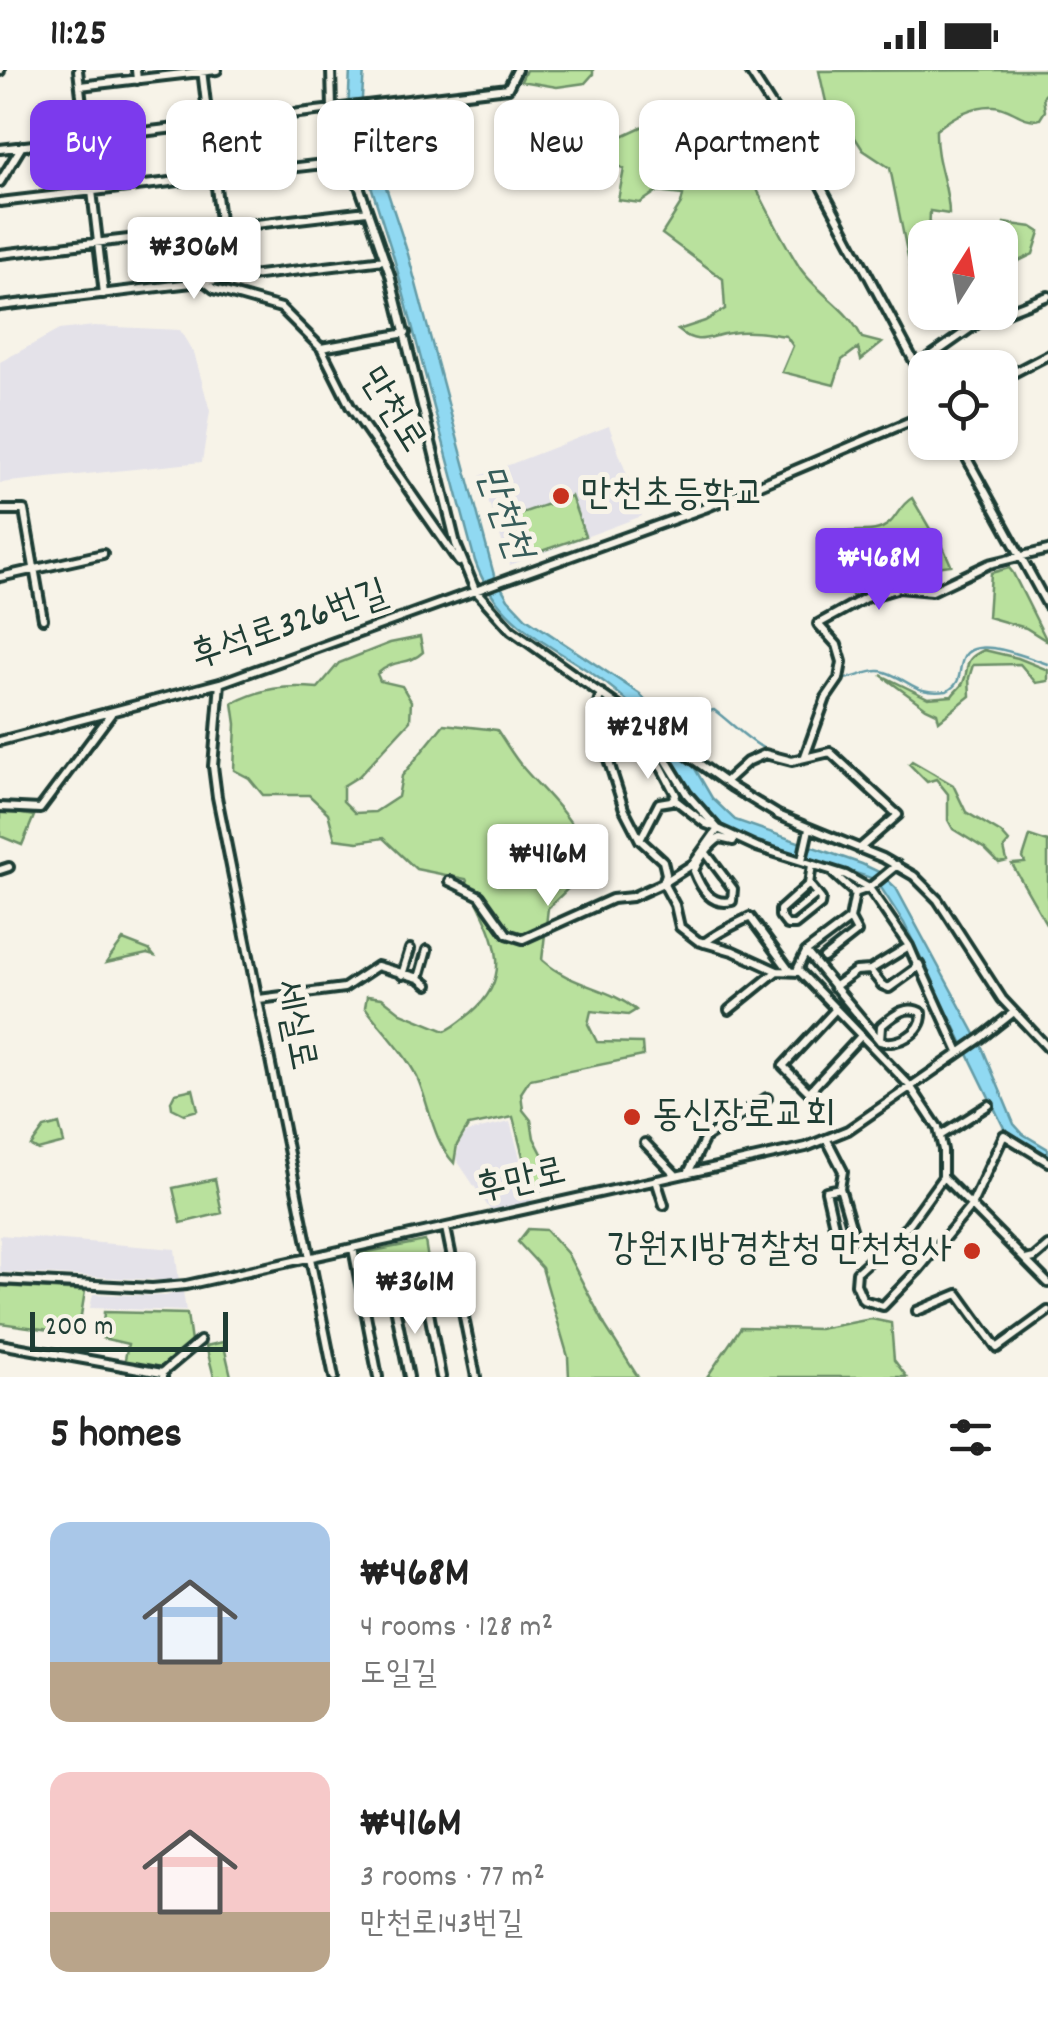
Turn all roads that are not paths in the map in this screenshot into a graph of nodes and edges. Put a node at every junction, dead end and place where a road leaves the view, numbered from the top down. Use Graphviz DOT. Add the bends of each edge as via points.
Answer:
graph roads {
  1 [pos="78,70"];
  2 [pos="136,70"];
  3 [pos="217,70"];
  4 [pos="331,70"];
  5 [pos="517,70"];
  6 [pos="750,70"];
  7 [pos="202,71"];
  8 [pos="137,80"];
  9 [pos="80,86"];
  10 [pos="82,100"];
  11 [pos="205,100"];
  12 [pos="332,100"];
  13 [pos="406,100"];
  14 [pos="30,145"];
  15 [pos="22,146"];
  16 [pos="0,149"];
  17 [pos="0,182"];
  18 [pos="166,182"];
  19 [pos="217,190"];
  20 [pos="359,190"];
  21 [pos="91,192"];
  22 [pos="0,202"];
  23 [pos="367,211"];
  24 [pos="222,227"];
  25 [pos="98,244"];
  26 [pos="0,254"];
  27 [pos="384,260"];
  28 [pos="226,279"];
  29 [pos="205,282"];
  30 [pos="104,294"];
  31 [pos="1048,296"];
  32 [pos="0,306"];
  33 [pos="406,334"];
  34 [pos="322,348"];
  35 [pos="908,350"];
  36 [pos="940,350"];
  37 [pos="1048,356"];
  38 [pos="1018,371"];
  39 [pos="908,422"];
  40 [pos="968,460"];
  41 [pos="0,510"];
  42 [pos="1048,550"];
  43 [pos="102,554"];
  44 [pos="1021,556"];
  45 [pos="34,569"];
  46 [pos="466,572"];
  47 [pos="0,577"];
  48 [pos="475,590"];
  49 [pos="1048,606"];
  50 [pos="43,619"];
  51 [pos="220,683"];
  52 [pos="601,693"];
  53 [pos="112,712"];
  54 [pos="645,726"];
  55 [pos="0,741"];
  56 [pos="805,756"];
  57 [pos="725,782"];
  58 [pos="674,799"];
  59 [pos="0,807"];
  60 [pos="718,829"];
  61 [pos="810,829"];
  62 [pos="640,840"];
  63 [pos="860,849"];
  64 [pos="706,853"];
  65 [pos="801,859"];
  66 [pos="812,865"];
  67 [pos="897,865"];
  68 [pos="9,867"];
  69 [pos="0,870"];
  70 [pos="449,881"];
  71 [pos="663,883"];
  72 [pos="809,884"];
  73 [pos="870,887"];
  74 [pos="856,893"];
  75 [pos="817,894"];
  76 [pos="791,916"];
  77 [pos="850,919"];
  78 [pos="704,942"];
  79 [pos="908,946"];
  80 [pos="410,949"];
  81 [pos="427,950"];
  82 [pos="806,952"];
  83 [pos="824,958"];
  84 [pos="870,970"];
  85 [pos="778,971"];
  86 [pos="790,971"];
  87 [pos="800,972"];
  88 [pos="402,975"];
  89 [pos="419,978"];
  90 [pos="428,985"];
  91 [pos="834,986"];
  92 [pos="260,998"];
  93 [pos="730,1010"];
  94 [pos="836,1010"];
  95 [pos="1014,1012"];
  96 [pos="860,1037"];
  97 [pos="880,1041"];
  98 [pos="1048,1048"];
  99 [pos="960,1051"];
  100 [pos="910,1086"];
  101 [pos="767,1098"];
  102 [pos="988,1105"];
  103 [pos="940,1136"];
  104 [pos="827,1140"];
  105 [pos="645,1142"];
  106 [pos="1048,1162"];
  107 [pos="689,1172"];
  108 [pos="676,1175"];
  109 [pos="943,1177"];
  110 [pos="656,1180"];
  111 [pos="840,1188"];
  112 [pos="664,1205"];
  113 [pos="971,1206"];
  114 [pos="446,1228"];
  115 [pos="1048,1246"];
  116 [pos="353,1248"];
  117 [pos="310,1258"];
  118 [pos="1025,1260"];
  119 [pos="0,1280"];
  120 [pos="1048,1282"];
  121 [pos="458,1283"];
  122 [pos="424,1291"];
  123 [pos="394,1297"];
  124 [pos="364,1302"];
  125 [pos="917,1311"];
  126 [pos="1048,1311"];
  127 [pos="200,1342"];
  128 [pos="0,1344"];
  129 [pos="162,1375"];
  130 [pos="334,1377"];
  131 [pos="378,1377"];
  132 [pos="409,1377"];
  133 [pos="441,1377"];
  134 [pos="476,1377"];
  1 -- 9 [label="street"];
  2 -- 8 [label="street"];
  3 -- 7 [label="street"];
  4 -- 12 [label="street, 만천로"];
  5 -- 13 [label="street" via="508,88"];
  6 -- 35 [label="street"];
  7 -- 8 [label="street"];
  7 -- 11 [label="street"];
  8 -- 9 [label="street"];
  9 -- 10 [label="street"];
  14 -- 15 [label="street"];
  15 -- 16 [label="street"];
  15 -- 17 [label="street"];
  18 -- 21 [label="street"];
  19 -- 24 [label="street"];
  20 -- 23 [label="street, 만천로"];
  21 -- 22 [label="street"];
  21 -- 25 [label="street"];
  23 -- 24 [label="street"];
  23 -- 27 [label="street, 만천로"];
  24 -- 25 [label="street"];
  24 -- 28 [label="street"];
  25 -- 26 [label="street"];
  25 -- 30 [label="street"];
  27 -- 28 [label="street"];
  27 -- 33 [label="street, 만천로"];
  28 -- 29 [label="street"];
  29 -- 30 [label="street"];
  29 -- 34 [label="street" via="281,308"];
  30 -- 32 [label="street"];
  31 -- 36 [label="street" via="978,323"];
  33 -- 34 [label="street, 만천로"];
  33 -- 46 [label="street, 만천로"];
  34 -- 46 [label="street, 만천로" via="350,406"];
  37 -- 38 [label="street"];
  39 -- 48 [label="street, 후석로326번길" via="705,508"];
  40 -- 44 [label="street"];
  41 -- 45 [label="street" via="24,510"];
  42 -- 44 [label="street"];
  43 -- 45 [label="street"];
  44 -- 49 [label="street"];
  44 -- 56 [label="street" via="932,591 900,588 865,598 818,624 842,662"];
  45 -- 47 [label="street"];
  45 -- 50 [label="street"];
  46 -- 48 [label="street, 만천로"];
  48 -- 51 [label="street, 후석로326번길"];
  48 -- 52 [label="street, 만천로" via="511,630"];
  51 -- 53 [label="street, 후석로326번길"];
  51 -- 92 [label="street, 세실로" via="213,766"];
  52 -- 54 [label="street, 만천로"];
  52 -- 62 [label="street" via="598,728"];
  53 -- 55 [label="street, 후석로326번길"];
  53 -- 59 [label="street" via="40,809"];
  54 -- 57 [label="street, 만천로"];
  54 -- 58 [label="street"];
  54 -- 60 [label="street" via="687,794"];
  56 -- 57 [label="street" via="792,761 765,754"];
  56 -- 63 [label="street" via="830,752 898,814"];
  57 -- 61 [label="street"];
  58 -- 60 [label="street"];
  58 -- 62 [label="street" via="659,803"];
  60 -- 65 [label="street"];
  60 -- 71 [label="street" via="693,864"];
  61 -- 63 [label="street"];
  61 -- 65 [label="street"];
  62 -- 71 [label="street" via="662,861"];
  63 -- 67 [label="street"];
  64 -- 64 [label="street" via="694,868 696,876 713,900 732,901 733,890"];
  64 -- 66 [label="street" via="720,838"];
  65 -- 73 [label="street"];
  66 -- 72 [label="street"];
  66 -- 74 [label="street" via="827,868"];
  67 -- 73 [label="street"];
  67 -- 95 [label="street" via="938,900"];
  68 -- 69 [label="street"];
  70 -- 71 [label="street" via="480,896 507,934 518,938"];
  71 -- 78 [label="street" via="680,927"];
  72 -- 75 [label="street"];
  72 -- 75 [label="street" via="781,908 787,925 820,905"];
  73 -- 74 [label="street"];
  73 -- 79 [label="street"];
  73 -- 99 [label="street" via="900,925"];
  74 -- 77 [label="street"];
  75 -- 76 [label="street"];
  77 -- 82 [label="street"];
  77 -- 83 [label="street" via="857,932"];
  78 -- 85 [label="street"];
  78 -- 86 [label="street" via="750,917"];
  79 -- 84 [label="street"];
  79 -- 84 [label="street" via="917,969 891,988"];
  80 -- 88 [label="street"];
  81 -- 89 [label="street"];
  82 -- 87 [label="street"];
  82 -- 91 [label="street"];
  84 -- 91 [label="street"];
  85 -- 86 [label="street"];
  85 -- 93 [label="street"];
  86 -- 87 [label="street"];
  87 -- 94 [label="street"];
  88 -- 89 [label="street"];
  88 -- 92 [label="street" via="377,966 344,988"];
  89 -- 90 [label="street"];
  91 -- 97 [label="street"];
  92 -- 117 [label="street, 세실로"];
  94 -- 96 [label="street"];
  94 -- 96 [label="street" via="782,1066 809,1092"];
  95 -- 98 [label="street"];
  95 -- 99 [label="street, 후만로"];
  96 -- 100 [label="street"];
  97 -- 97 [label="street" via="896,1042 917,1030 922,1013 903,1010 881,1026"];
  99 -- 100 [label="street, 후만로"];
  100 -- 103 [label="street"];
  100 -- 104 [label="street, 후만로"];
  101 -- 107 [label="street" via="705,1138"];
  102 -- 103 [label="street"];
  103 -- 109 [label="street"];
  104 -- 107 [label="street, 후만로"];
  104 -- 111 [label="street" via="844,1171"];
  105 -- 108 [label="street"];
  106 -- 113 [label="street" via="1004,1135"];
  107 -- 108 [label="street, 후만로"];
  108 -- 110 [label="street, 후만로"];
  109 -- 113 [label="street"];
  109 -- 113 [label="street" via="907,1227 857,1272 862,1300 882,1306"];
  110 -- 112 [label="street"];
  110 -- 114 [label="street, 후만로"];
  111 -- 111 [label="street" via="826,1191 838,1243 855,1239"];
  113 -- 118 [label="street"];
  114 -- 116 [label="street, 후만로"];
  114 -- 121 [label="street"];
  115 -- 118 [label="street"];
  116 -- 117 [label="street, 후만로"];
  116 -- 124 [label="street"];
  117 -- 119 [label="street, 후만로" via="152,1288"];
  117 -- 130 [label="street, 세실로"];
  118 -- 120 [label="street"];
  121 -- 122 [label="street"];
  121 -- 134 [label="street"];
  122 -- 123 [label="street"];
  122 -- 133 [label="street"];
  123 -- 124 [label="street"];
  123 -- 132 [label="street"];
  124 -- 131 [label="street"];
  125 -- 126 [label="street" via="958,1294 997,1348"];
  127 -- 129 [label="street"];
  128 -- 129 [label="street"];
}
